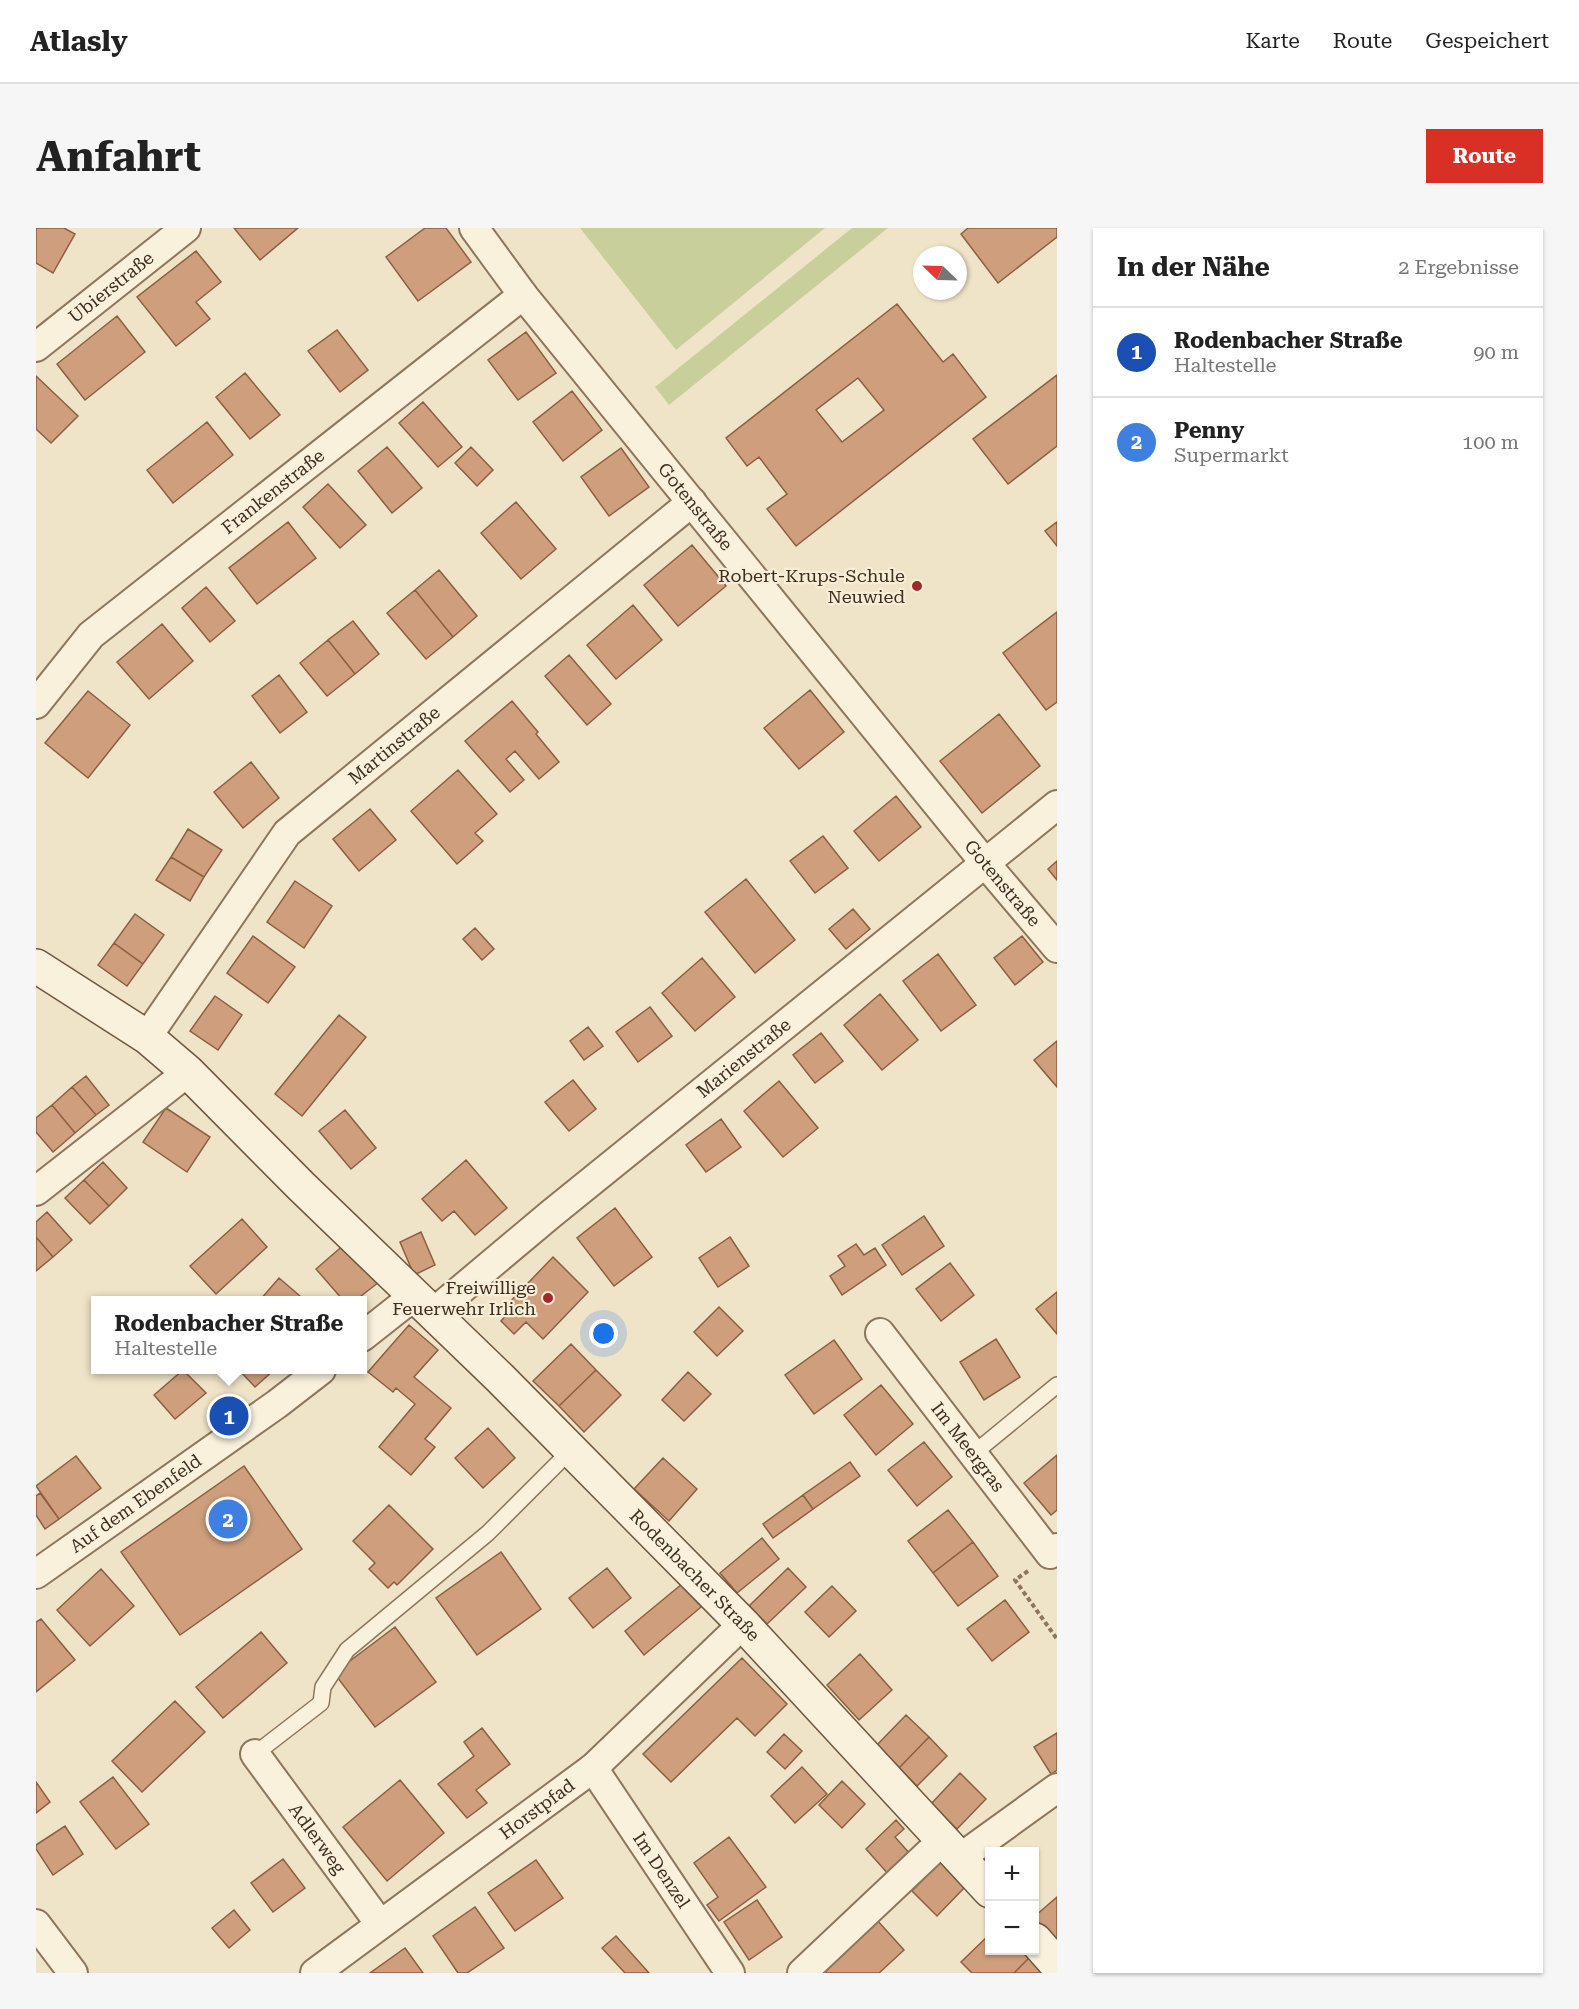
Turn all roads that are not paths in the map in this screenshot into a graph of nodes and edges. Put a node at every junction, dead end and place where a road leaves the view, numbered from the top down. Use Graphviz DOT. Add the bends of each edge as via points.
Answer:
graph roads {
  1 [pos="186,228"];
  2 [pos="474,228"];
  3 [pos="523,295"];
  4 [pos="36,347"];
  5 [pos="692,502"];
  6 [pos="36,704"];
  7 [pos="1057,805"];
  8 [pos="985,863"];
  9 [pos="1057,948"];
  10 [pos="36,966"];
  11 [pos="147,1038"];
  12 [pos="188,1072"];
  13 [pos="36,1191"];
  14 [pos="424,1305"];
  15 [pos="879,1333"];
  16 [pos="367,1335"];
  17 [pos="316,1374"];
  18 [pos="1057,1385"];
  19 [pos="571,1450"];
  20 [pos="973,1454"];
  21 [pos="1053,1551"];
  22 [pos="36,1574"];
  23 [pos="743,1624"];
  24 [pos="255,1754"];
  25 [pos="593,1767"];
  26 [pos="1057,1788"];
  27 [pos="951,1849"];
  28 [pos="985,1886"];
  29 [pos="36,1924"];
  30 [pos="380,1924"];
  31 [pos="1039,1945"];
  32 [pos="1057,1965"];
  33 [pos="73,1973"];
  34 [pos="315,1973"];
  35 [pos="730,1973"];
  36 [pos="802,1973"];
  1 -- 4 [label="street, Ubierstraße"];
  2 -- 3 [label="street, Gotenstraße"];
  3 -- 5 [label="street, Gotenstraße"];
  3 -- 6 [label="street, Frankenstraße" via="91,635"];
  5 -- 8 [label="street, Gotenstraße"];
  5 -- 11 [label="street, Martinstraße" via="287,833"];
  7 -- 8 [label="street, Marienstraße"];
  8 -- 9 [label="street, Gotenstraße"];
  8 -- 14 [label="street, Marienstraße" via="551,1214"];
  10 -- 11 [label="street, Rodenbacher Straße"];
  11 -- 12 [label="street, Rodenbacher Straße"];
  12 -- 13 [label="street"];
  12 -- 14 [label="street, Rodenbacher Straße"];
  14 -- 16 [label="street"];
  14 -- 19 [label="street, Rodenbacher Straße"];
  15 -- 20 [label="street, Im Meergras"];
  17 -- 22 [label="street, Auf dem Ebenfeld"];
  18 -- 20 [label="lane"];
  19 -- 23 [label="street, Rodenbacher Straße"];
  19 -- 24 [label="lane" via="488,1533 347,1650 323,1687 321,1703"];
  20 -- 21 [label="street, Im Meergras"];
  23 -- 25 [label="street, Horstpfad"];
  23 -- 27 [label="street, Rodenbacher Straße"];
  24 -- 30 [label="street, Adlerweg"];
  25 -- 30 [label="street, Horstpfad"];
  25 -- 35 [label="street, Im Denzel"];
  26 -- 27 [label="street"];
  27 -- 28 [label="street, Rodenbacher Straße"];
  27 -- 36 [label="street"];
  29 -- 33 [label="street"];
  30 -- 34 [label="street, Horstpfad"];
  31 -- 32 [label="street"];
}
